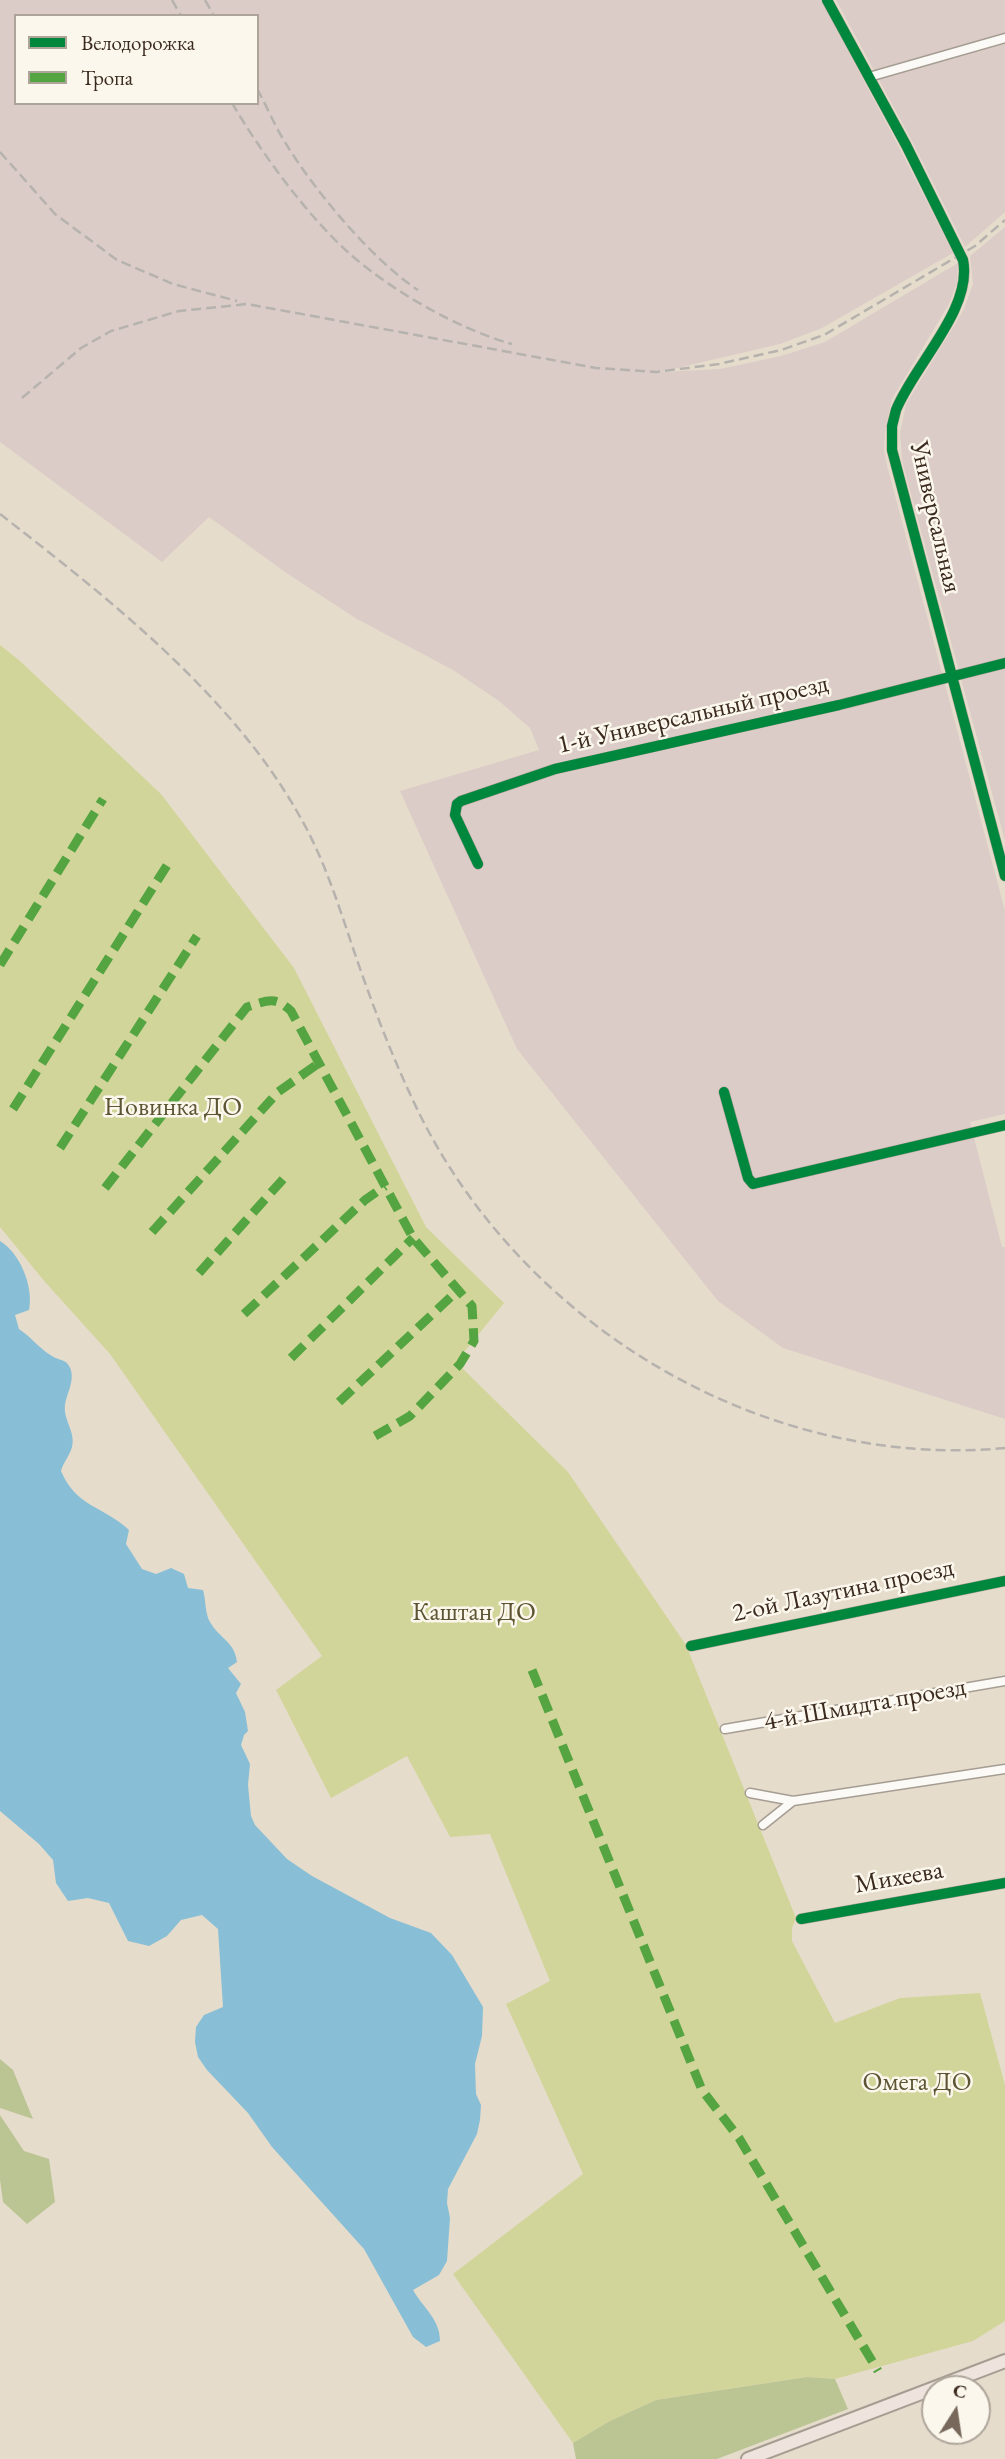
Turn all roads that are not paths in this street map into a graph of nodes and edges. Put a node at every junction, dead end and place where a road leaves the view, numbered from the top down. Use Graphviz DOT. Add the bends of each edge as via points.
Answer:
graph roads {
  1 [pos="827,0"];
  2 [pos="1005,38"];
  3 [pos="869,77"];
  4 [pos="1005,663"];
  5 [pos="951,678"];
  6 [pos="478,864"];
  7 [pos="1005,876"];
  8 [pos="724,1092"];
  9 [pos="1005,1125"];
  10 [pos="1005,1581"];
  11 [pos="691,1646"];
  12 [pos="1005,1681"];
  13 [pos="724,1729"];
  14 [pos="1005,1769"];
  15 [pos="750,1793"];
  16 [pos="793,1801"];
  17 [pos="763,1825"];
  18 [pos="1005,1882"];
  19 [pos="801,1919"];
  20 [pos="1005,2361"];
  21 [pos="748,2459"];
  1 -- 3 [label="street, Универсальная"];
  2 -- 3 [label="street"];
  3 -- 5 [label="street, Универсальная" via="965,271 961,297 899,403 891,434 894,463"];
  4 -- 5 [label="street, 1-й Универсальный проезд"];
  5 -- 6 [label="street, 1-й Универсальный проезд" via="555,769 461,801 455,815"];
  5 -- 7 [label="street, Универсальная"];
  8 -- 9 [label="street" via="753,1184"];
  10 -- 11 [label="street, 2-ой Лазутина проезд"];
  12 -- 13 [label="street, 4-й Шмидта проезд"];
  14 -- 16 [label="street"];
  15 -- 16 [label="street"];
  16 -- 17 [label="street"];
  18 -- 19 [label="street, Михеева"];
  20 -- 21 [label="highway"];
}
